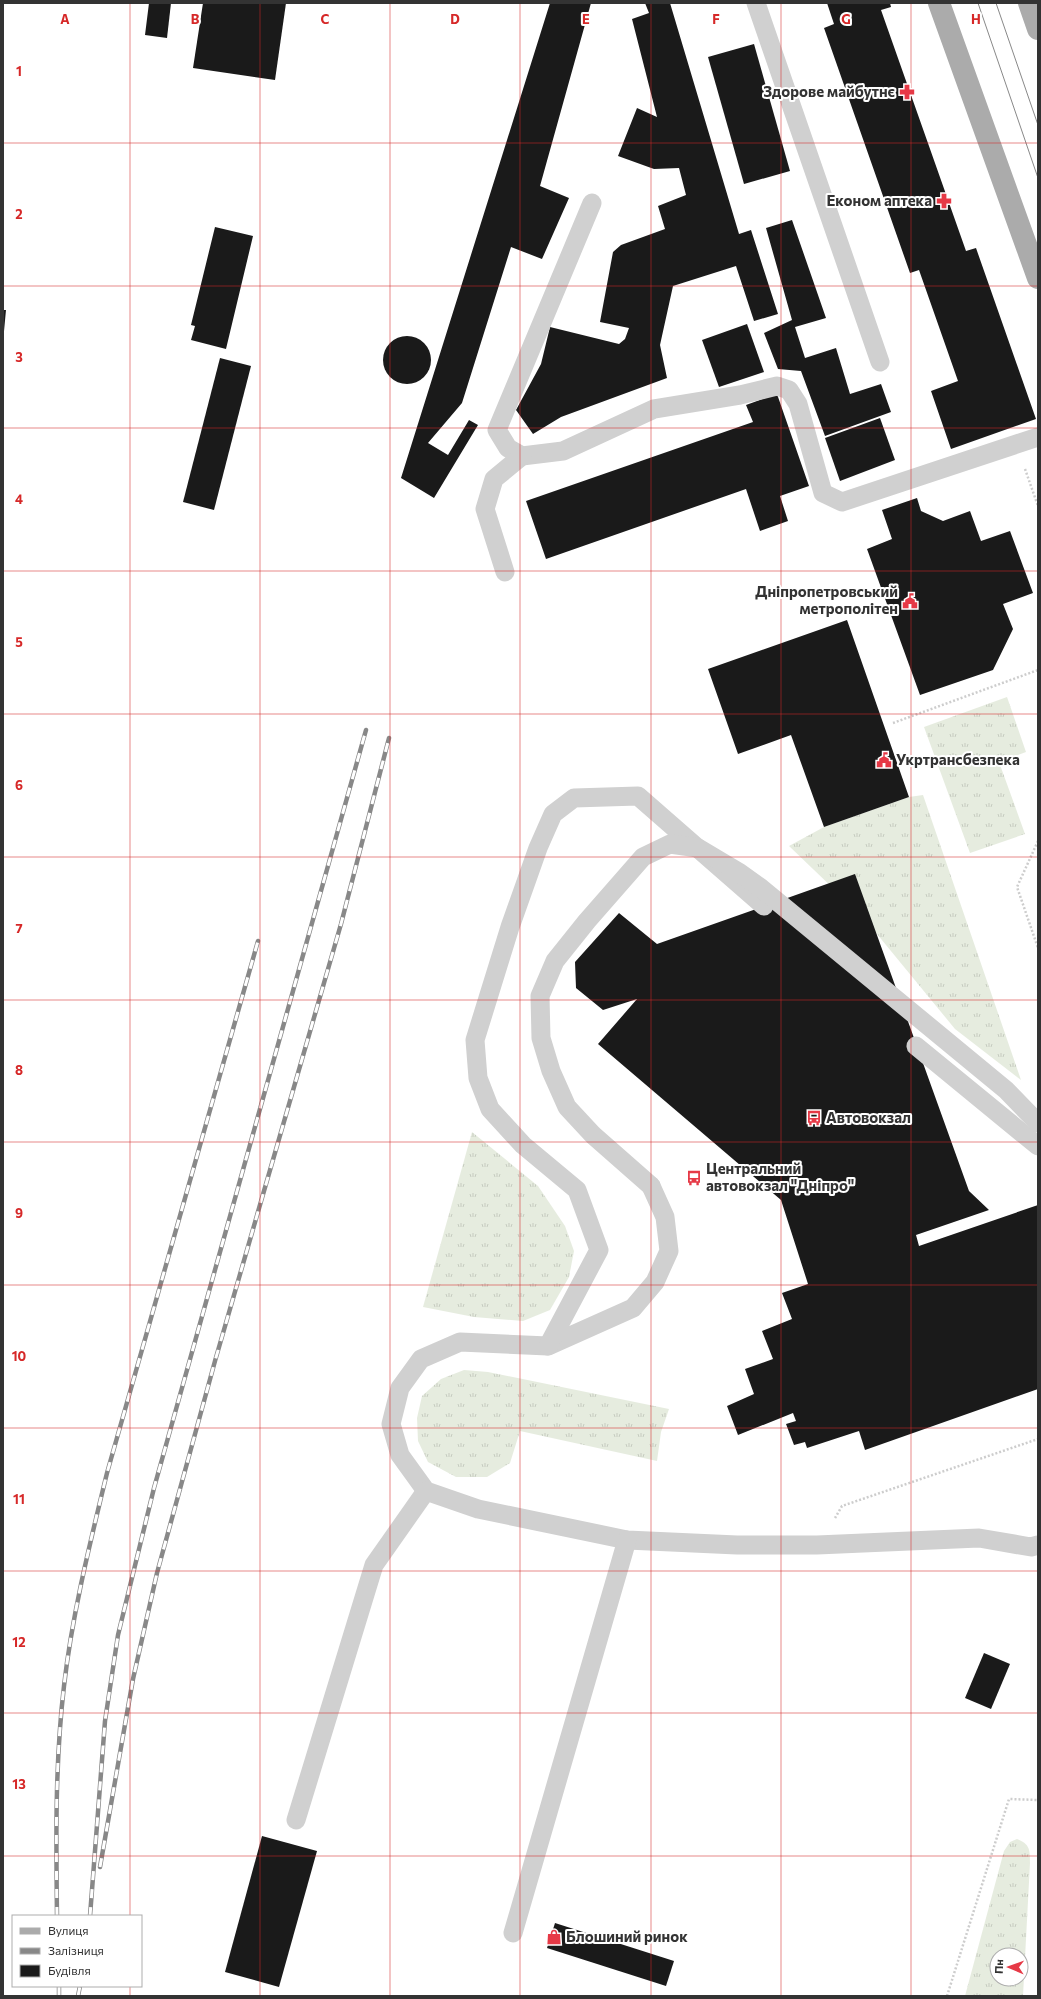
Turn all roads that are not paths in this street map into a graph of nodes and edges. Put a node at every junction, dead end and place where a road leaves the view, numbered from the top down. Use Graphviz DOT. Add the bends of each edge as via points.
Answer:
graph roads {
  1 [pos="756,3"];
  2 [pos="939,3"];
  3 [pos="592,203"];
  4 [pos="1038,278"];
  5 [pos="880,362"];
  6 [pos="1038,437"];
  7 [pos="522,456"];
  8 [pos="505,572"];
  9 [pos="764,906"];
  10 [pos="916,1046"];
  11 [pos="1038,1123"];
  12 [pos="1038,1146"];
  13 [pos="548,1346"];
  14 [pos="426,1491"];
  15 [pos="627,1540"];
  16 [pos="1036,1548"];
  17 [pos="296,1820"];
  18 [pos="513,1933"];
  1 -- 5 [label="lane"];
  2 -- 4 [label="main road"];
  3 -- 7 [label="lane" via="497,430 508,448"];
  6 -- 7 [label="lane" via="842,502 823,493 798,404 789,390 777,386 740,396 654,410 563,451"];
  7 -- 8 [label="lane" via="494,479 485,509"];
  9 -- 13 [label="lane" via="638,796 574,798 553,814 510,927 475,1040 478,1078 490,1109 523,1144 577,1190 599,1250"];
  10 -- 12 [label="lane"];
  11 -- 13 [label="lane, bridge" via="1006,1090 761,888 698,848 670,844 643,857 587,921 555,961 540,996 541,1038 551,1071 567,1107 593,1135 651,1186 665,1217 669,1251 656,1282 633,1308"];
  13 -- 14 [label="lane" via="460,1342 421,1359 400,1388 391,1424 400,1455"];
  14 -- 15 [label="lane" via="478,1509"];
  14 -- 17 [label="lane" via="374,1565"];
  15 -- 16 [label="lane" via="737,1545 817,1545 979,1538"];
  15 -- 18 [label="lane"];
}
